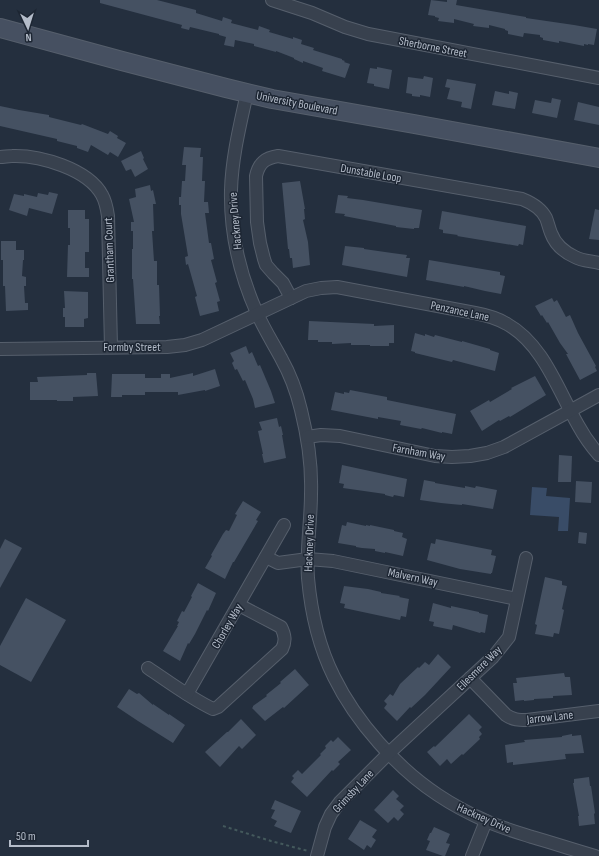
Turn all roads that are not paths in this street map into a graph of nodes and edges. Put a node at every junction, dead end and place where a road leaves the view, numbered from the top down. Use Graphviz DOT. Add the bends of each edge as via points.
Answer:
graph roads {
  1 [pos="272,0"];
  2 [pos="0,28"];
  3 [pos="599,78"];
  4 [pos="247,93"];
  5 [pos="0,157"];
  6 [pos="599,158"];
  7 [pos="599,262"];
  8 [pos="291,298"];
  9 [pos="257,315"];
  10 [pos="111,347"];
  11 [pos="0,349"];
  12 [pos="599,395"];
  13 [pos="570,411"];
  14 [pos="307,437"];
  15 [pos="599,455"];
  16 [pos="284,525"];
  17 [pos="266,557"];
  18 [pos="526,558"];
  19 [pos="308,559"];
  20 [pos="517,599"];
  21 [pos="239,604"];
  22 [pos="148,668"];
  23 [pos="470,678"];
  24 [pos="187,694"];
  25 [pos="599,711"];
  26 [pos="389,753"];
  27 [pos="486,821"];
  28 [pos="317,855"];
  29 [pos="472,856"];
  30 [pos="595,856"];
  1 -- 3 [label="street, Sherborne Street" via="368,34"];
  2 -- 4 [label="street, University Boulevard"];
  4 -- 6 [label="street, University Boulevard"];
  4 -- 9 [label="street, Hackney Drive" via="233,165 232,214 242,274"];
  5 -- 10 [label="street, Grantham Court" via="28,157 65,166 83,175 102,194 108,216"];
  7 -- 8 [label="street, Dunstable Loop" via="575,258 566,252 551,234 543,212 522,199 278,156 265,160 257,171 257,222 266,265 283,283"];
  8 -- 9 [label="street, Penzance Lane"];
  8 -- 13 [label="street, Penzance Lane" via="306,291 336,287 489,316 517,330 528,341 552,376"];
  9 -- 10 [label="street, Formby Street" via="202,340 184,345"];
  9 -- 14 [label="street, Hackney Drive" via="292,383"];
  10 -- 11 [label="street, Formby Street"];
  12 -- 13 [label="street"];
  13 -- 14 [label="street, Farnham Way" via="504,447 470,456 435,456 340,436"];
  13 -- 15 [label="street, Penzance Lane" via="588,442"];
  14 -- 19 [label="street, Hackney Drive" via="312,485"];
  16 -- 17 [label="street, Chorley Way"];
  17 -- 19 [label="street" via="278,563"];
  17 -- 21 [label="street, Chorley Way"];
  18 -- 20 [label="street, Ellesmere Way"];
  19 -- 20 [label="street, Malvern Way" via="333,561"];
  19 -- 26 [label="street, Hackney Drive" via="310,597 316,628 331,670 357,716"];
  20 -- 23 [label="street, Ellesmere Way" via="509,637 493,657"];
  21 -- 24 [label="street, Chorley Way"];
  21 -- 24 [label="street" via="281,627 285,638 282,649 218,707 213,709"];
  22 -- 24 [label="street"];
  23 -- 25 [label="street, Jarrow Lane" via="512,719 527,720"];
  23 -- 26 [label="street, Ellesmere Way"];
  26 -- 27 [label="street, Hackney Drive" via="438,795"];
  26 -- 28 [label="street, Grimsby Lane" via="331,814"];
  27 -- 29 [label="street"];
  27 -- 30 [label="street, Hackney Drive"];
}
